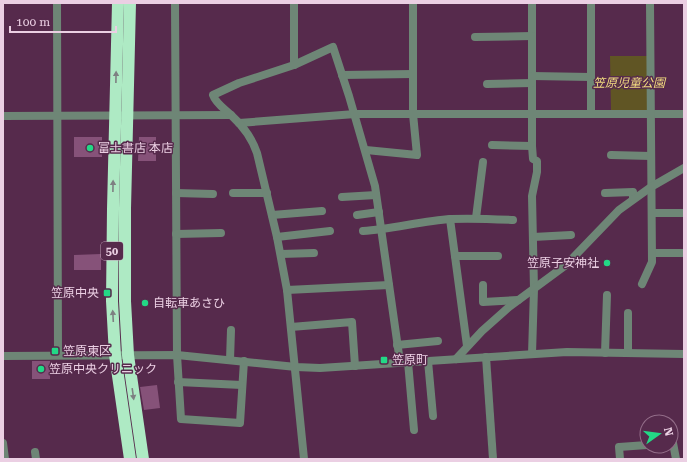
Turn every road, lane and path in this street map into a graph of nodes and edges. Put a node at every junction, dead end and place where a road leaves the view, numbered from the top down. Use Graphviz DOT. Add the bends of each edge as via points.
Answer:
graph roads {
  1 [pos="58,3"];
  2 [pos="118,3"];
  3 [pos="130,3"];
  4 [pos="175,3"];
  5 [pos="294,3"];
  6 [pos="413,3"];
  7 [pos="532,3"];
  8 [pos="591,3"];
  9 [pos="650,3"];
  10 [pos="532,36"];
  11 [pos="475,37"];
  12 [pos="294,65"];
  13 [pos="413,74"];
  14 [pos="342,75"];
  15 [pos="591,77"];
  16 [pos="532,79"];
  17 [pos="487,84"];
  18 [pos="650,113"];
  19 [pos="355,114"];
  20 [pos="413,114"];
  21 [pos="532,114"];
  22 [pos="591,114"];
  23 [pos="684,114"];
  24 [pos="176,115"];
  25 [pos="231,115"];
  26 [pos="3,116"];
  27 [pos="58,116"];
  28 [pos="121,116"];
  29 [pos="239,123"];
  30 [pos="492,146"];
  31 [pos="532,146"];
  32 [pos="366,150"];
  33 [pos="611,156"];
  34 [pos="651,156"];
  35 [pos="483,162"];
  36 [pos="684,168"];
  37 [pos="651,187"];
  38 [pos="176,193"];
  39 [pos="233,193"];
  40 [pos="266,193"];
  41 [pos="605,193"];
  42 [pos="213,194"];
  43 [pos="376,195"];
  44 [pos="342,197"];
  45 [pos="633,199"];
  46 [pos="322,211"];
  47 [pos="379,212"];
  48 [pos="652,213"];
  49 [pos="684,213"];
  50 [pos="272,215"];
  51 [pos="357,215"];
  52 [pos="476,218"];
  53 [pos="450,219"];
  54 [pos="513,220"];
  55 [pos="380,229"];
  56 [pos="363,231"];
  57 [pos="330,232"];
  58 [pos="221,233"];
  59 [pos="176,234"];
  60 [pos="571,235"];
  61 [pos="277,237"];
  62 [pos="533,237"];
  63 [pos="652,252"];
  64 [pos="314,253"];
  65 [pos="684,253"];
  66 [pos="281,254"];
  67 [pos="455,256"];
  68 [pos="498,256"];
  69 [pos="642,284"];
  70 [pos="389,285"];
  71 [pos="483,285"];
  72 [pos="534,289"];
  73 [pos="287,290"];
  74 [pos="608,295"];
  75 [pos="519,300"];
  76 [pos="628,313"];
  77 [pos="291,327"];
  78 [pos="230,330"];
  79 [pos="438,341"];
  80 [pos="397,345"];
  81 [pos="467,346"];
  82 [pos="605,353"];
  83 [pos="628,353"];
  84 [pos="532,354"];
  85 [pos="684,354"];
  86 [pos="58,355"];
  87 [pos="122,355"];
  88 [pos="177,355"];
  89 [pos="3,356"];
  90 [pos="486,357"];
  91 [pos="456,359"];
  92 [pos="230,360"];
  93 [pos="428,361"];
  94 [pos="244,362"];
  95 [pos="404,362"];
  96 [pos="355,366"];
  97 [pos="296,367"];
  98 [pos="178,382"];
  99 [pos="242,385"];
  100 [pos="433,416"];
  101 [pos="414,430"];
  102 [pos="3,443"];
  103 [pos="639,445"];
  104 [pos="5,459"];
  105 [pos="130,459"];
  106 [pos="143,459"];
  107 [pos="304,459"];
  108 [pos="493,459"];
  109 [pos="620,459"];
  1 -- 27 [label="street"];
  28 -- 2 [label="highway, 50, one-way"];
  3 -- 28 [label="highway, 50"];
  4 -- 24 [label="street"];
  5 -- 12 [label="street"];
  6 -- 13 [label="street"];
  7 -- 10 [label="street"];
  8 -- 15 [label="street"];
  9 -- 18 [label="street"];
  10 -- 11 [label="street"];
  10 -- 16 [label="street"];
  12 -- 14 [label="street" via="333,47"];
  12 -- 25 [label="street" via="239,83 213,95 215,101"];
  13 -- 14 [label="street"];
  13 -- 20 [label="street"];
  14 -- 19 [label="street"];
  15 -- 16 [label="street"];
  15 -- 22 [label="street"];
  16 -- 17 [label="street"];
  16 -- 21 [label="street"];
  18 -- 22 [label="street"];
  18 -- 23 [label="street"];
  18 -- 34 [label="street"];
  19 -- 20 [label="street"];
  19 -- 29 [label="street"];
  19 -- 32 [label="street"];
  20 -- 21 [label="street"];
  20 -- 32 [label="street" via="417,154"];
  21 -- 22 [label="street"];
  21 -- 31 [label="street"];
  24 -- 25 [label="street"];
  24 -- 28 [label="street"];
  24 -- 38 [label="street"];
  25 -- 29 [label="street"];
  26 -- 27 [label="street"];
  27 -- 28 [label="street"];
  27 -- 86 [label="street"];
  28 -- 87 [label="highway, 50" via="124,275"];
  29 -- 40 [label="street" via="253,140"];
  30 -- 31 [label="street"];
  31 -- 62 [label="street" via="533,159 537,161 532,196"];
  32 -- 43 [label="street"];
  33 -- 34 [label="street"];
  34 -- 37 [label="street"];
  35 -- 52 [label="street"];
  36 -- 37 [label="street"];
  37 -- 45 [label="street"];
  37 -- 48 [label="street"];
  38 -- 42 [label="street"];
  38 -- 59 [label="street"];
  39 -- 40 [label="street"];
  40 -- 50 [label="street"];
  41 -- 45 [label="street" via="633,192"];
  43 -- 44 [label="street"];
  43 -- 47 [label="street"];
  45 -- 72 [label="street" via="566,265"];
  46 -- 50 [label="street"];
  47 -- 51 [label="street"];
  47 -- 55 [label="street"];
  48 -- 49 [label="street"];
  48 -- 63 [label="street"];
  50 -- 61 [label="street"];
  52 -- 53 [label="street"];
  52 -- 54 [label="street"];
  53 -- 55 [label="street"];
  53 -- 67 [label="street"];
  55 -- 56 [label="street"];
  55 -- 70 [label="street"];
  57 -- 61 [label="street"];
  58 -- 59 [label="street"];
  59 -- 88 [label="street"];
  60 -- 62 [label="street"];
  61 -- 66 [label="street"];
  62 -- 72 [label="street"];
  63 -- 65 [label="street"];
  63 -- 69 [label="street" via="652,262"];
  64 -- 66 [label="street"];
  66 -- 73 [label="street"];
  67 -- 68 [label="street"];
  67 -- 81 [label="street"];
  70 -- 73 [label="street"];
  70 -- 80 [label="street"];
  71 -- 75 [label="street" via="483,302"];
  72 -- 75 [label="street"];
  72 -- 84 [label="street"];
  73 -- 77 [label="street"];
  74 -- 82 [label="street"];
  75 -- 81 [label="street"];
  76 -- 83 [label="street"];
  77 -- 96 [label="street" via="352,322"];
  77 -- 97 [label="street"];
  78 -- 92 [label="street"];
  79 -- 80 [label="street"];
  80 -- 95 [label="street"];
  81 -- 91 [label="street"];
  82 -- 83 [label="street"];
  82 -- 84 [label="street"];
  83 -- 85 [label="street"];
  84 -- 90 [label="street"];
  86 -- 87 [label="street"];
  86 -- 89 [label="street"];
  87 -- 88 [label="street"];
  87 -- 105 [label="highway, 50"];
  87 -- 106 [label="highway, 50, one-way"];
  88 -- 92 [label="street"];
  88 -- 98 [label="street"];
  90 -- 91 [label="street"];
  90 -- 108 [label="street"];
  91 -- 93 [label="street"];
  92 -- 94 [label="street"];
  93 -- 95 [label="street"];
  93 -- 100 [label="street"];
  94 -- 97 [label="street"];
  94 -- 99 [label="street"];
  95 -- 96 [label="street"];
  95 -- 101 [label="street"];
  96 -- 97 [label="street"];
  97 -- 107 [label="street"];
  98 -- 99 [label="street"];
  98 -- 99 [label="street" via="181,419 240,423"];
  102 -- 104 [label="street"];
  103 -- 109 [label="street" via="619,446"];
}
